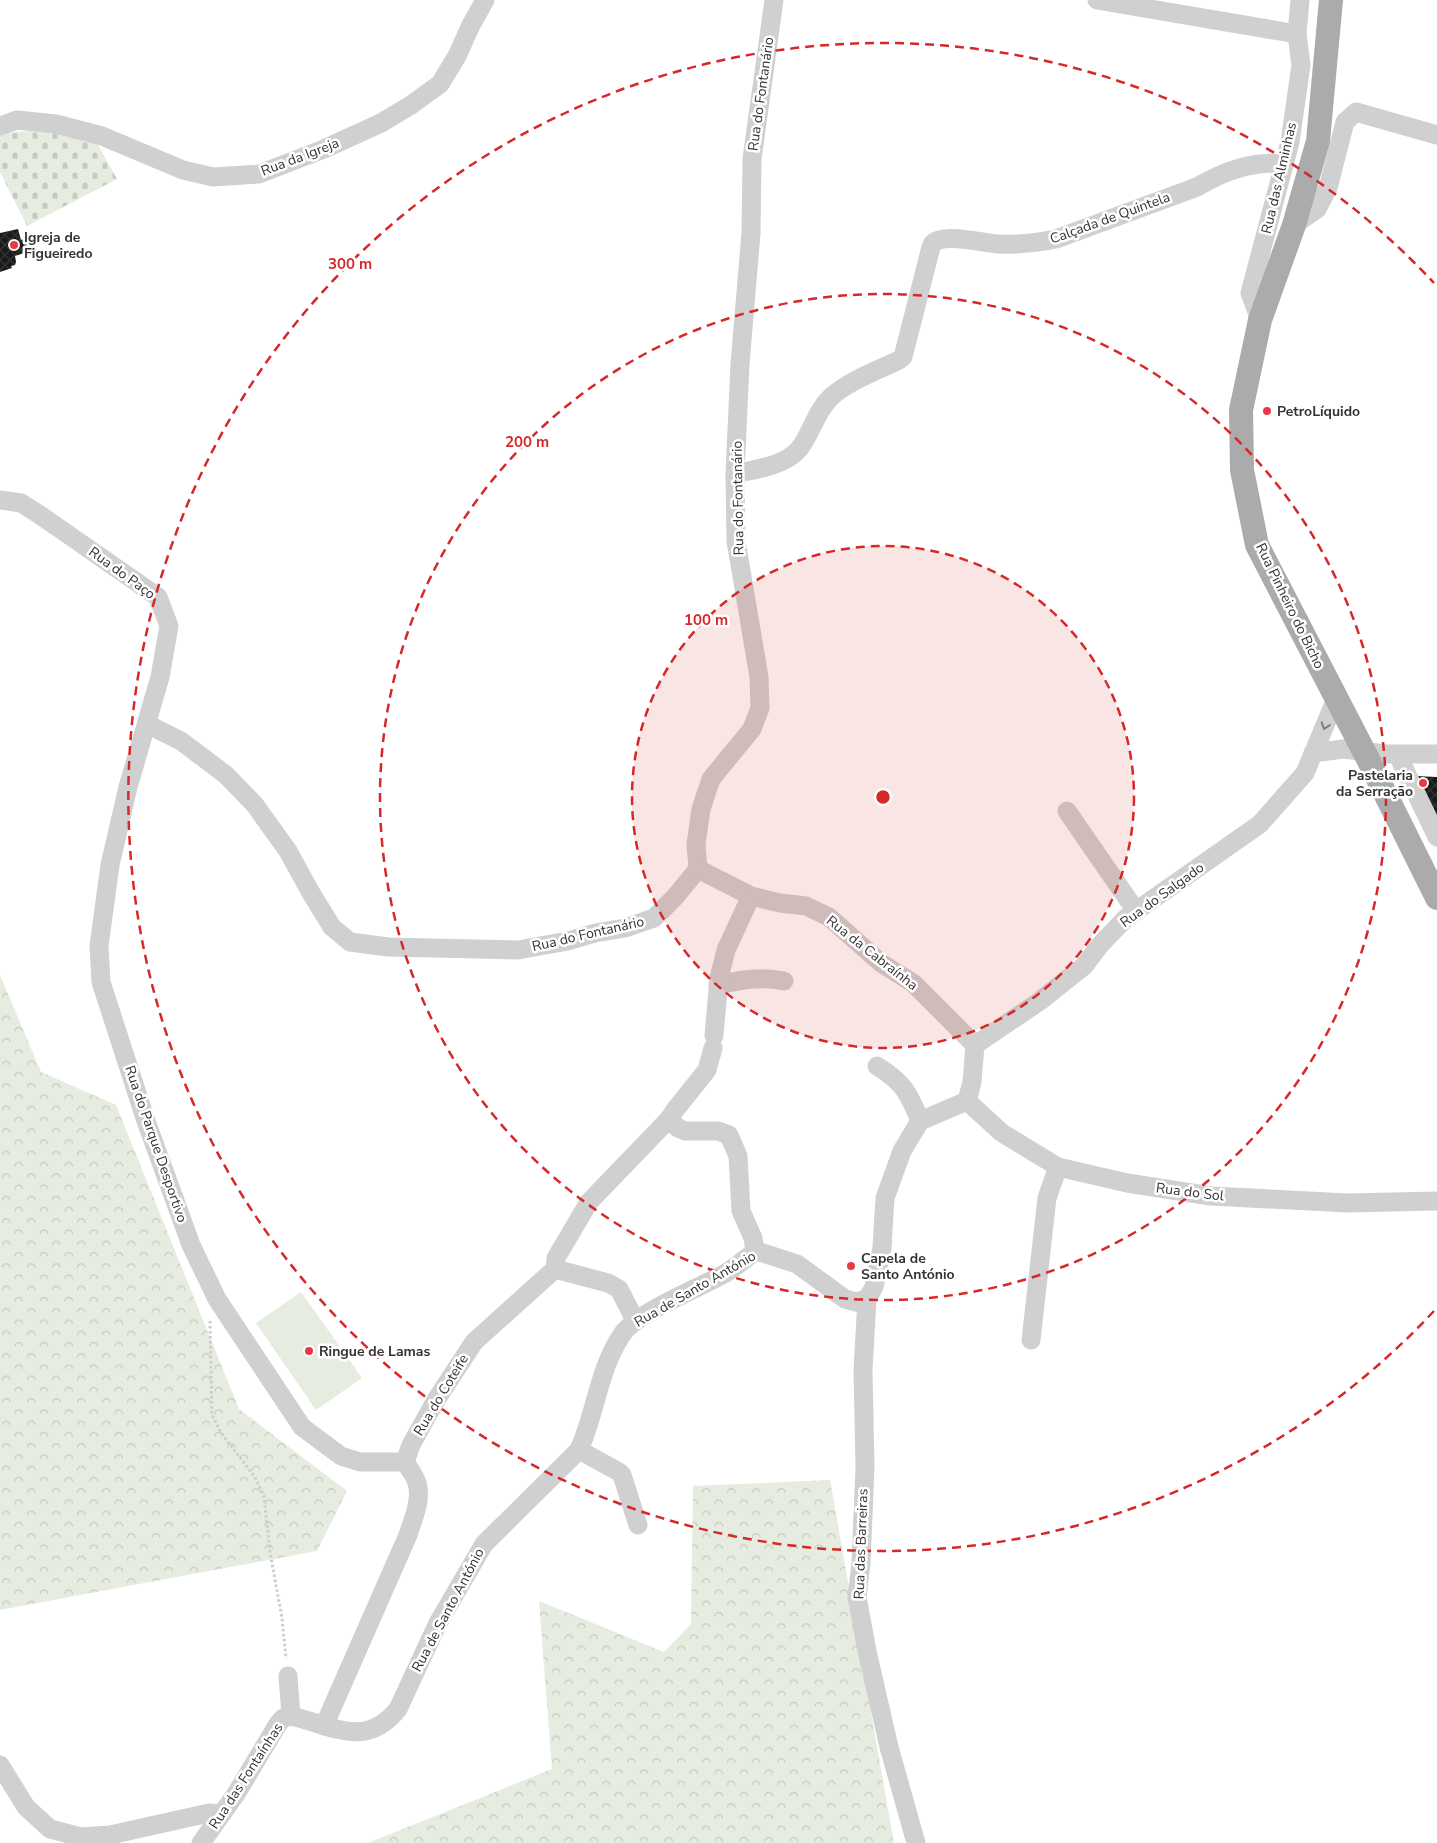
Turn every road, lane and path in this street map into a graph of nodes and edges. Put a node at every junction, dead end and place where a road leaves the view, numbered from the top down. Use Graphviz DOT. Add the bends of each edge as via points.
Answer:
graph roads {
  1 [pos="485,0"];
  2 [pos="774,0"];
  3 [pos="1097,0"];
  4 [pos="1300,0"];
  5 [pos="1331,0"];
  6 [pos="1297,34"];
  7 [pos="0,126"];
  8 [pos="1437,134"];
  9 [pos="1284,164"];
  10 [pos="1294,225"];
  11 [pos="1260,320"];
  12 [pos="735,474"];
  13 [pos="0,500"];
  14 [pos="1336,699"];
  15 [pos="147,724"];
  16 [pos="1313,753"];
  17 [pos="1437,754"];
  18 [pos="1366,756"];
  19 [pos="1401,762"];
  20 [pos="1437,764"];
  21 [pos="1067,811"];
  22 [pos="1437,837"];
  23 [pos="698,869"];
  24 [pos="751,896"];
  25 [pos="1437,898"];
  26 [pos="1136,911"];
  27 [pos="784,981"];
  28 [pos="718,985"];
  29 [pos="975,1045"];
  30 [pos="877,1066"];
  31 [pos="967,1101"];
  32 [pos="670,1119"];
  33 [pos="920,1120"];
  34 [pos="1058,1166"];
  35 [pos="1437,1201"];
  36 [pos="755,1252"];
  37 [pos="555,1269"];
  38 [pos="867,1298"];
  39 [pos="210,1315"];
  40 [pos="635,1320"];
  41 [pos="1031,1340"];
  42 [pos="580,1450"];
  43 [pos="405,1462"];
  44 [pos="638,1525"];
  45 [pos="288,1676"];
  46 [pos="291,1716"];
  47 [pos="324,1726"];
  48 [pos="0,1765"];
  49 [pos="222,1814"];
  50 [pos="201,1843"];
  51 [pos="916,1843"];
  1 -- 7 [label="street, Rua da Igreja" via="440,84 381,123 259,174 213,177 183,170 102,136 56,124 17,120"];
  2 -- 12 [label="street, Rua do Fontanário" via="752,159 751,233"];
  3 -- 6 [label="street"];
  4 -- 6 [label="street, Rua das Alminhas"];
  5 -- 10 [label="main road, Rua Pinheiro do Bicho" via="1318,141"];
  6 -- 9 [label="street, Rua das Alminhas" via="1301,65"];
  8 -- 10 [label="street" via="1356,112 1346,122 1328,188 1317,209"];
  9 -- 11 [label="street, Rua das Alminhas" via="1250,293"];
  9 -- 12 [label="street, Calçada de Quintela" via="1262,163 1230,171 1197,187 1056,240 1024,244 949,238 937,241 931,246 903,357 833,396 818,412 792,455 782,461"];
  10 -- 11 [label="main road, Rua Pinheiro do Bicho"];
  11 -- 14 [label="main road, Rua Pinheiro do Bicho" via="1241,410 1242,470 1257,545"];
  12 -- 23 [label="street, Rua do Fontanário" via="736,542 759,677 760,708 752,729 711,780 701,808 696,844"];
  13 -- 15 [label="street, Rua do Paço" via="20,504 34,512 158,597 169,626"];
  14 -- 16 [label="street, Rua do Salgado, one-way"];
  14 -- 18 [label="main road, Rua Pinheiro do Bicho"];
  15 -- 23 [label="street, Rua do Fontanário" via="181,741 226,775 255,805 288,851 332,927 350,942 388,947 518,950 568,941 654,918"];
  15 -- 43 [label="street, Rua do Parque Desportivo" via="110,865 99,946 101,982 146,1121 191,1245 217,1299 302,1428 341,1456 360,1462"];
  16 -- 18 [label="street" via="1343,748"];
  16 -- 26 [label="street, Rua do Salgado" via="1305,773 1260,824"];
  17 -- 18 [label="street"];
  18 -- 19 [label="street"];
  18 -- 25 [label="main road, Rua Pinheiro do Bicho"];
  19 -- 20 [label="street"];
  19 -- 22 [label="street"];
  21 -- 26 [label="street"];
  23 -- 24 [label="street, Rua da Cabraínha"];
  24 -- 28 [label="street" via="726,950"];
  24 -- 29 [label="street, Rua da Cabraínha" via="806,906 828,917 881,963 914,983"];
  26 -- 29 [label="street, Rua do Salgado" via="1100,945 1084,966 1040,1001"];
  27 -- 28 [label="street" via="758,979"];
  28 -- 32 [label="street" via="707,1070"];
  29 -- 31 [label="street"];
  30 -- 33 [label="street" via="904,1087"];
  31 -- 33 [label="street"];
  31 -- 34 [label="street, Rua do Sol" via="1002,1133"];
  32 -- 36 [label="street" via="678,1128 685,1130 718,1131 729,1135 738,1156 741,1211 753,1238"];
  32 -- 37 [label="street, Rua do Coteife" via="589,1202 556,1258"];
  33 -- 38 [label="street" via="902,1151 885,1198 882,1248 874,1287"];
  34 -- 35 [label="street, Rua do Sol" via="1127,1183 1211,1196 1348,1203"];
  34 -- 41 [label="street" via="1047,1198"];
  36 -- 38 [label="street, Rua de Santo António" via="768,1253 798,1264 845,1298 856,1302"];
  36 -- 40 [label="street, Rua de Santo António" via="727,1273"];
  37 -- 40 [label="street" via="619,1289"];
  37 -- 43 [label="street, Rua do Coteife" via="474,1342 436,1400"];
  38 -- 51 [label="street, Rua das Barreiras" via="863,1370 865,1467 857,1597 889,1747"];
  39 -- 45 [label="path" via="212,1416 255,1477 264,1496"];
  40 -- 42 [label="street, Rua de Santo António" via="624,1332 603,1374"];
  42 -- 44 [label="street" via="622,1475"];
  42 -- 47 [label="street, Rua de Santo António" via="484,1544 438,1623 398,1709 391,1717 382,1726 357,1732"];
  43 -- 47 [label="street" via="417,1484 417,1507 408,1535"];
  45 -- 46 [label="street"];
  46 -- 47 [label="street, Rua das Fontaínhas"];
  46 -- 49 [label="street, Rua das Fontaínhas" via="278,1724"];
  48 -- 49 [label="street" via="26,1807 50,1829 81,1837 110,1835 209,1813"];
  49 -- 50 [label="street, Rua das Fontaínhas"];
}
